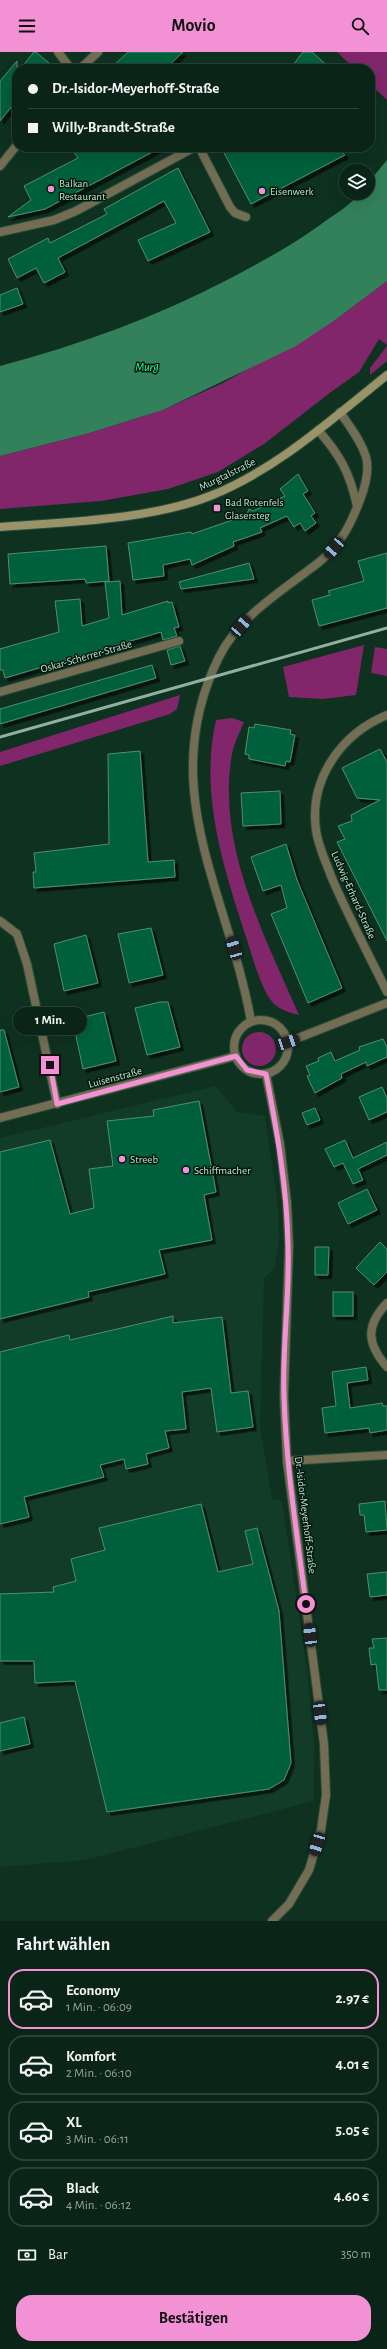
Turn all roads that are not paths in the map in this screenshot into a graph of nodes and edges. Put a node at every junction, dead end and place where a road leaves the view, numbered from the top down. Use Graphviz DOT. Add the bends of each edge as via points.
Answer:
graph roads {
  1 [pos="58,52"];
  2 [pos="98,52"];
  3 [pos="67,64"];
  4 [pos="85,64"];
  5 [pos="12,151"];
  6 [pos="186,152"];
  7 [pos="202,152"];
  8 [pos="0,166"];
  9 [pos="246,217"];
  10 [pos="0,232"];
  11 [pos="387,375"];
  12 [pos="340,412"];
  13 [pos="318,430"];
  14 [pos="357,507"];
  15 [pos="0,527"];
  16 [pos="179,641"];
  17 [pos="0,692"];
  18 [pos="387,714"];
  19 [pos="0,921"];
  20 [pos="387,992"];
  21 [pos="387,1003"];
  22 [pos="251,1021"];
  23 [pos="288,1042"];
  24 [pos="236,1056"];
  25 [pos="266,1074"];
  26 [pos="57,1104"];
  27 [pos="0,1118"];
  28 [pos="387,1303"];
  29 [pos="387,1367"];
  30 [pos="387,1455"];
  31 [pos="287,1461"];
  32 [pos="272,1921"];
  1 -- 3 [label="street"];
  2 -- 4 [label="street"];
  5 -- 8 [label="street"];
  6 -- 10 [label="street" via="76,211 54,220"];
  7 -- 9 [label="street" via="230,207 235,213"];
  11 -- 12 [label="street, Murgtalstraße"];
  12 -- 13 [label="street, Murgtalstraße"];
  12 -- 14 [label="street" via="358,439 366,458 368,472"];
  13 -- 14 [label="street" via="337,452 347,469"];
  13 -- 15 [label="street, Murgtalstraße" via="252,476 201,499 156,510 87,520"];
  14 -- 22 [label="street" via="342,538 326,557 262,604 234,634 220,654 205,687 196,728 193,792 197,823 245,987"];
  16 -- 17 [label="street, Oskar-Scherrer-Straße"];
  18 -- 20 [label="street, Ludwig-Erhard-Straße" via="353,736 334,755 322,777 315,815 316,832 340,897"];
  19 -- 26 [label="street" via="17,934 27,964"];
  21 -- 23 [label="street"];
  22 -- 23 [label="street" via="267,1020 275,1023 281,1028"];
  22 -- 24 [label="street" via="236,1036"];
  23 -- 25 [label="street" via="283,1063 279,1068"];
  24 -- 25 [label="street" via="247,1070"];
  24 -- 26 [label="street, Luisenstraße"];
  25 -- 31 [label="street, Dr.-Isidor-Meyerhoff-Straße" via="280,1144 286,1203 288,1246 284,1396"];
  26 -- 27 [label="street, Luisenstraße"];
  28 -- 29 [label="street" via="372,1321 371,1331 371,1342 378,1357"];
  30 -- 31 [label="street"];
  31 -- 32 [label="street, Dr.-Isidor-Meyerhoff-Straße" via="324,1744 326,1795 321,1830 309,1870 289,1904"];
}
